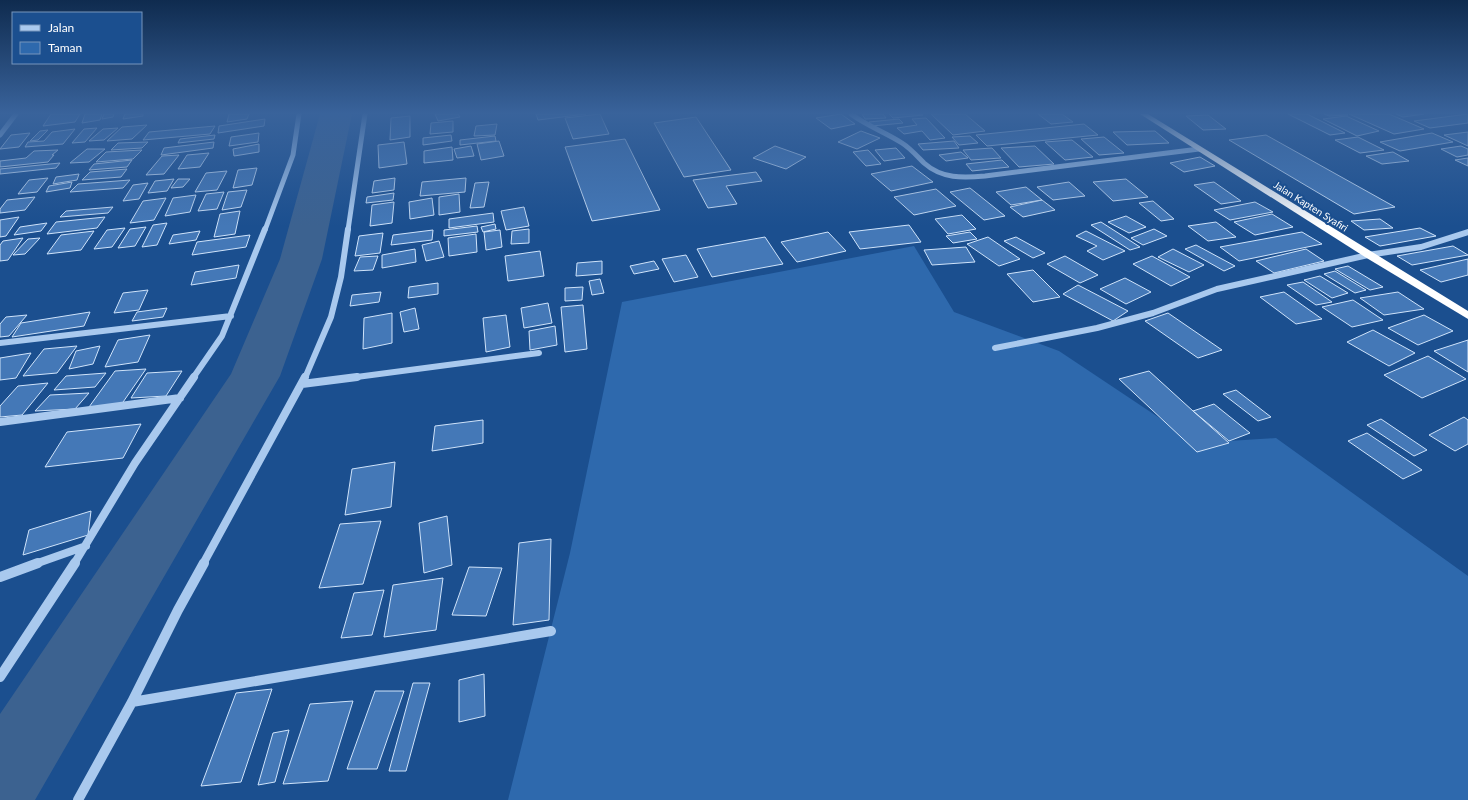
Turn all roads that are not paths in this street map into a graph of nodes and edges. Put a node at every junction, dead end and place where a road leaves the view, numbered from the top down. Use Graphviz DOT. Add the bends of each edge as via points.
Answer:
graph roads {
  1 [pos="294,151"];
  2 [pos="360,151"];
  3 [pos="913,151"];
  4 [pos="1179,151"];
  5 [pos="1203,151"];
  6 [pos="1468,232"];
  7 [pos="1368,255"];
  8 [pos="231,316"];
  9 [pos="1468,316"];
  10 [pos="0,343"];
  11 [pos="995,348"];
  12 [pos="540,353"];
  13 [pos="302,384"];
  14 [pos="180,398"];
  15 [pos="0,422"];
  16 [pos="86,546"];
  17 [pos="0,577"];
  18 [pos="551,631"];
  19 [pos="0,677"];
  20 [pos="132,702"];
  21 [pos="78,800"];
  1 -- 8 [label="street" via="280,193"];
  2 -- 13 [label="street" via="341,277 331,317"];
  3 -- 4 [label="street" via="934,170 952,177"];
  5 -- 7 [label="highway, Jalan Kapten Syafiri"];
  6 -- 7 [label="street" via="1421,247"];
  7 -- 9 [label="highway, Jalan Kapten Syafiri"];
  7 -- 11 [label="street" via="1217,289 1153,314 1097,328"];
  8 -- 10 [label="street"];
  8 -- 14 [label="street" via="222,336"];
  12 -- 13 [label="street"];
  13 -- 20 [label="street" via="178,610"];
  14 -- 15 [label="street"];
  14 -- 16 [label="street" via="134,462"];
  16 -- 17 [label="street"];
  16 -- 19 [label="street"];
  18 -- 20 [label="street"];
  20 -- 21 [label="street"];
}
